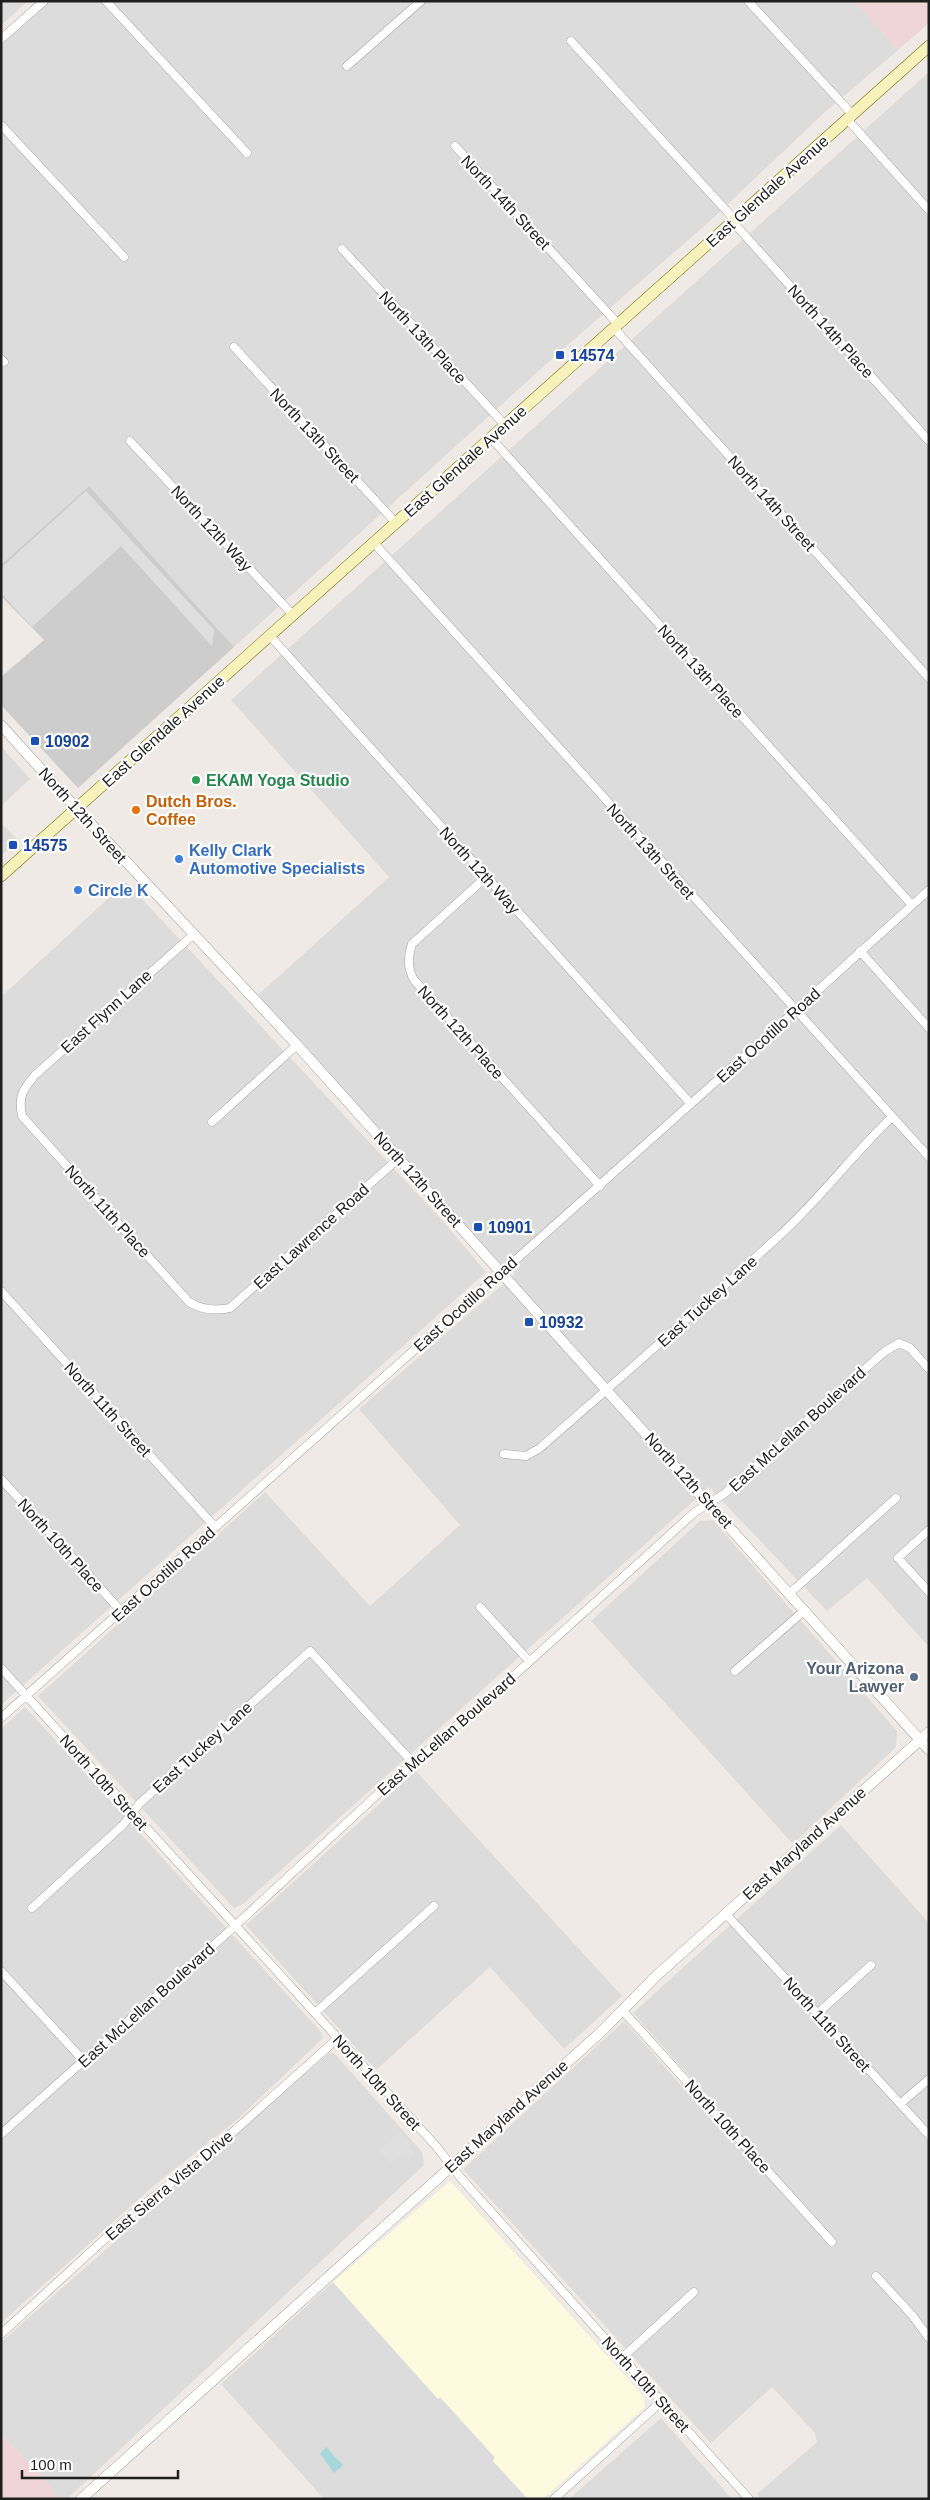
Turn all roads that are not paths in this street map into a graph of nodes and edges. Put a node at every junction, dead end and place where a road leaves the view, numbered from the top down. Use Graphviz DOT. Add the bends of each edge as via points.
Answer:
graph roads {
  1 [pos="44,1"];
  2 [pos="106,1"];
  3 [pos="421,1"];
  4 [pos="748,1"];
  5 [pos="1,39"];
  6 [pos="571,41"];
  7 [pos="929,46"];
  8 [pos="347,66"];
  9 [pos="850,117"];
  10 [pos="1,125"];
  11 [pos="455,146"];
  12 [pos="246,153"];
  13 [pos="929,210"];
  14 [pos="734,221"];
  15 [pos="342,249"];
  16 [pos="124,257"];
  17 [pos="616,326"];
  18 [pos="234,347"];
  19 [pos="505,425"];
  20 [pos="491,438"];
  21 [pos="130,441"];
  22 [pos="929,441"];
  23 [pos="396,523"];
  24 [pos="374,543"];
  25 [pos="293,615"];
  26 [pos="270,636"];
  27 [pos="929,678"];
  28 [pos="1,725"];
  29 [pos="76,809"];
  30 [pos="1,876"];
  31 [pos="486,877"];
  32 [pos="929,890"];
  33 [pos="912,905"];
  34 [pos="193,935"];
  35 [pos="860,951"];
  36 [pos="795,1012"];
  37 [pos="929,1028"];
  38 [pos="297,1045"];
  39 [pos="23,1091"];
  40 [pos="691,1104"];
  41 [pos="892,1117"];
  42 [pos="212,1122"];
  43 [pos="929,1157"];
  44 [pos="399,1158"];
  45 [pos="600,1186"];
  46 [pos="501,1272"];
  47 [pos="1,1291"];
  48 [pos="220,1310"];
  49 [pos="929,1369"];
  50 [pos="607,1389"];
  51 [pos="504,1454"];
  52 [pos="1,1479"];
  53 [pos="896,1498"];
  54 [pos="710,1503"];
  55 [pos="215,1527"];
  56 [pos="929,1530"];
  57 [pos="929,1592"];
  58 [pos="790,1593"];
  59 [pos="480,1607"];
  60 [pos="805,1610"];
  61 [pos="121,1611"];
  62 [pos="529,1661"];
  63 [pos="1,1668"];
  64 [pos="735,1671"];
  65 [pos="26,1696"];
  66 [pos="1,1718"];
  67 [pos="929,1732"];
  68 [pos="920,1740"];
  69 [pos="929,1750"];
  70 [pos="413,1763"];
  71 [pos="133,1814"];
  72 [pos="434,1906"];
  73 [pos="32,1908"];
  74 [pos="725,1913"];
  75 [pos="235,1924"];
  76 [pos="871,1965"];
  77 [pos="1,1971"];
  78 [pos="623,2011"];
  79 [pos="315,2013"];
  80 [pos="818,2013"];
  81 [pos="338,2038"];
  82 [pos="83,2060"];
  83 [pos="929,2078"];
  84 [pos="900,2104"];
  85 [pos="1,2134"];
  86 [pos="929,2135"];
  87 [pos="451,2166"];
  88 [pos="832,2242"];
  89 [pos="876,2276"];
  90 [pos="694,2292"];
  91 [pos="1,2334"];
  92 [pos="929,2338"];
  93 [pos="623,2357"];
  94 [pos="662,2401"];
  95 [pos="81,2499"];
  96 [pos="554,2499"];
  97 [pos="749,2499"];
  1 -- 5 [label="street"];
  2 -- 12 [label="street"];
  3 -- 8 [label="street"];
  4 -- 9 [label="street"];
  6 -- 14 [label="street, North 14th Place"];
  7 -- 9 [label="main road, East Glendale Avenue"];
  9 -- 13 [label="street"];
  9 -- 14 [label="main road, East Glendale Avenue"];
  10 -- 16 [label="street"];
  11 -- 17 [label="street, North 14th Street"];
  14 -- 17 [label="main road, East Glendale Avenue"];
  14 -- 22 [label="street, North 14th Place"];
  15 -- 19 [label="street, North 13th Place"];
  17 -- 19 [label="main road, East Glendale Avenue"];
  17 -- 27 [label="street, North 14th Street"];
  18 -- 23 [label="street, North 13th Street"];
  19 -- 20 [label="main road, East Glendale Avenue"];
  20 -- 23 [label="main road, East Glendale Avenue"];
  20 -- 33 [label="street, North 13th Place"];
  21 -- 25 [label="street, North 12th Way"];
  23 -- 24 [label="main road, East Glendale Avenue"];
  24 -- 25 [label="main road, East Glendale Avenue"];
  24 -- 36 [label="street, North 13th Street"];
  25 -- 26 [label="main road, East Glendale Avenue"];
  26 -- 29 [label="main road, East Glendale Avenue"];
  26 -- 31 [label="street, North 12th Way"];
  28 -- 29 [label="street, North 12th Street"];
  29 -- 30 [label="main road, East Glendale Avenue"];
  29 -- 34 [label="street, North 12th Street"];
  31 -- 40 [label="street, North 12th Way"];
  31 -- 45 [label="street, North 12th Place" via="412,944 408,957 409,971"];
  32 -- 33 [label="street, East Ocotillo Road"];
  33 -- 35 [label="street, East Ocotillo Road"];
  34 -- 38 [label="street, North 12th Street"];
  34 -- 39 [label="street, East Flynn Lane" via="35,1074"];
  35 -- 36 [label="street, East Ocotillo Road"];
  35 -- 37 [label="street"];
  36 -- 40 [label="street, East Ocotillo Road"];
  36 -- 41 [label="street, North 13th Street"];
  38 -- 42 [label="street"];
  38 -- 44 [label="street, North 12th Street"];
  39 -- 48 [label="street, North 11th Place" via="19,1102 22,1116 176,1288 198,1307"];
  40 -- 45 [label="street, East Ocotillo Road"];
  41 -- 43 [label="street, North 13th Street"];
  41 -- 50 [label="street, East Tuckey Lane" via="780,1235"];
  44 -- 46 [label="street, North 12th Street"];
  44 -- 48 [label="street, East Lawrence Road" via="230,1308"];
  45 -- 46 [label="street, East Ocotillo Road"];
  46 -- 50 [label="street, North 12th Street"];
  46 -- 55 [label="street, East Ocotillo Road"];
  47 -- 55 [label="street, North 11th Street"];
  49 -- 54 [label="street, East McLellan Boulevard" via="910,1348 899,1342"];
  50 -- 51 [label="street, East Tuckey Lane" via="540,1448 526,1456"];
  50 -- 54 [label="street, North 12th Street"];
  52 -- 61 [label="street, North 10th Place"];
  53 -- 58 [label="street"];
  54 -- 58 [label="street, North 12th Street"];
  54 -- 62 [label="street, East McLellan Boulevard" via="695,1512"];
  55 -- 61 [label="street, East Ocotillo Road"];
  56 -- 57 [label="street" via="898,1558"];
  58 -- 60 [label="street, North 12th Street"];
  59 -- 62 [label="street"];
  60 -- 64 [label="street"];
  60 -- 68 [label="street, North 12th Street"];
  61 -- 65 [label="street, East Ocotillo Road"];
  62 -- 70 [label="street, East McLellan Boulevard"];
  63 -- 65 [label="street, North 10th Street"];
  65 -- 66 [label="street, East Ocotillo Road"];
  65 -- 71 [label="street, North 10th Street"];
  67 -- 68 [label="street, East Maryland Avenue"];
  68 -- 69 [label="street, North 12th Street"];
  68 -- 74 [label="street, East Maryland Avenue"];
  70 -- 71 [label="street, East Tuckey Lane" via="310,1650 140,1803"];
  70 -- 75 [label="street, East McLellan Boulevard"];
  71 -- 73 [label="street, East Tuckey Lane"];
  71 -- 75 [label="street, North 10th Street"];
  72 -- 79 [label="street"];
  74 -- 78 [label="street, East Maryland Avenue"];
  74 -- 80 [label="street, North 11th Street"];
  75 -- 79 [label="street, North 10th Street"];
  75 -- 82 [label="street, East McLellan Boulevard"];
  76 -- 80 [label="street"];
  77 -- 82 [label="street"];
  78 -- 87 [label="street, East Maryland Avenue"];
  78 -- 88 [label="street, North 10th Place"];
  79 -- 81 [label="street, North 10th Street"];
  80 -- 84 [label="street, North 11th Street"];
  81 -- 87 [label="street, North 10th Street"];
  81 -- 91 [label="street, East Sierra Vista Drive" via="214,2149 131,2215"];
  82 -- 85 [label="street, East McLellan Boulevard"];
  83 -- 84 [label="street"];
  84 -- 86 [label="street, North 11th Street"];
  87 -- 93 [label="street, North 10th Street"];
  87 -- 95 [label="street, East Maryland Avenue"];
  89 -- 92 [label="street"];
  90 -- 93 [label="street"];
  93 -- 94 [label="street, North 10th Street"];
  94 -- 96 [label="street"];
  94 -- 97 [label="street, North 10th Street"];
}
